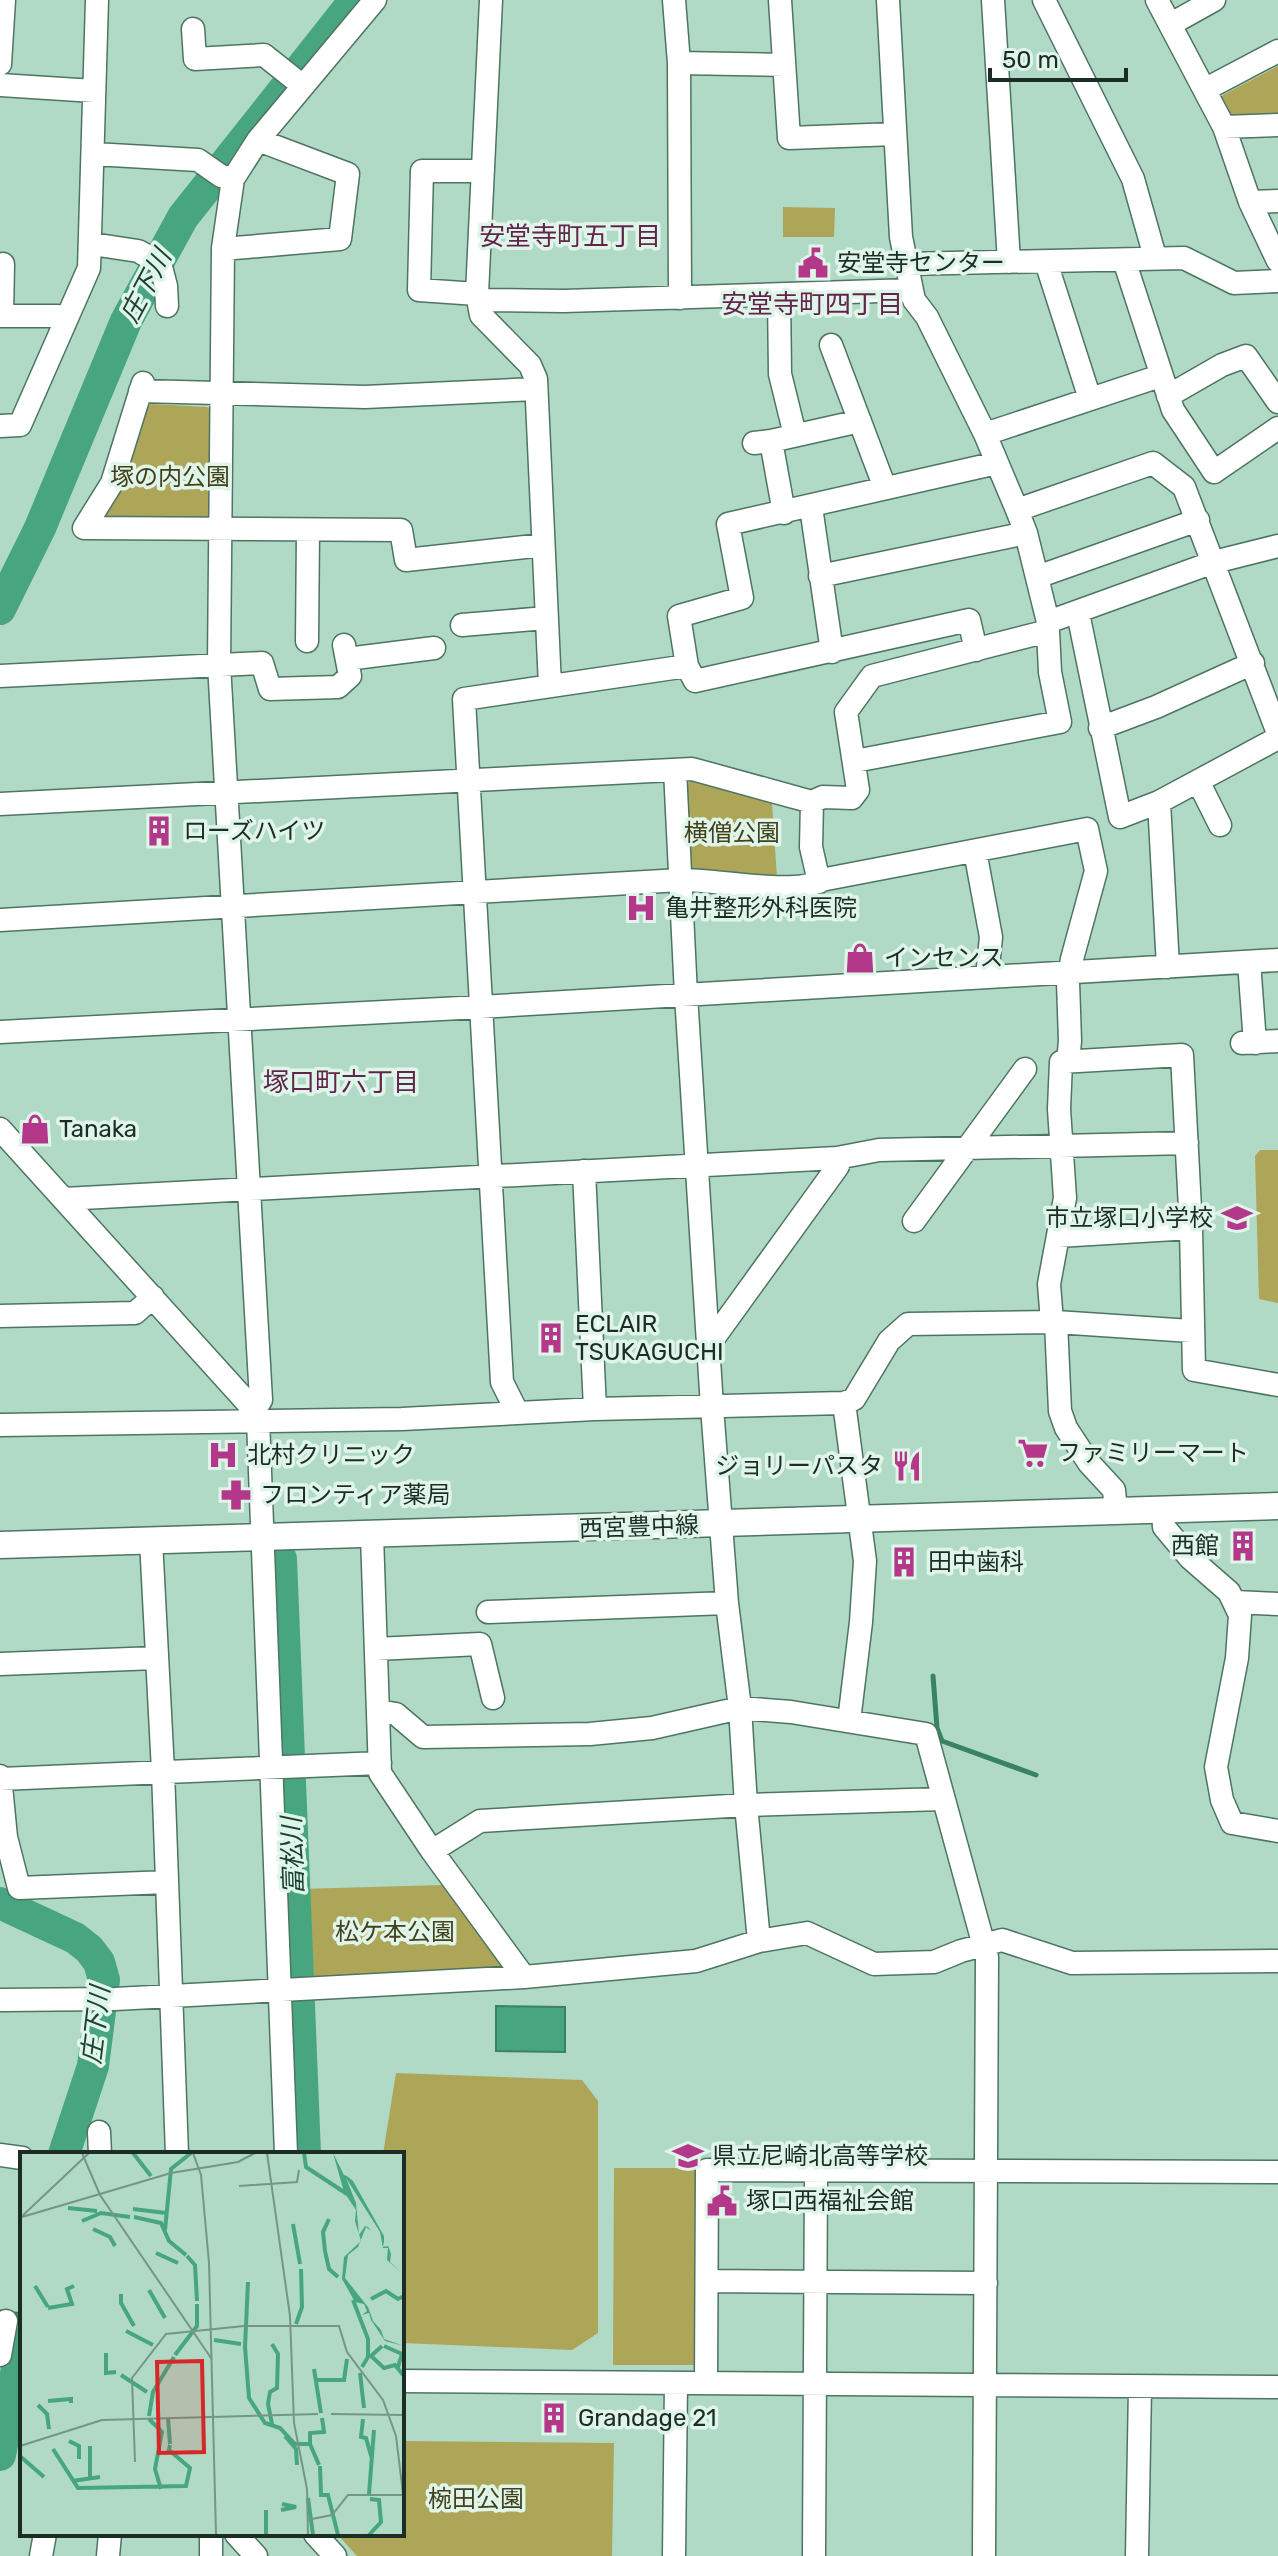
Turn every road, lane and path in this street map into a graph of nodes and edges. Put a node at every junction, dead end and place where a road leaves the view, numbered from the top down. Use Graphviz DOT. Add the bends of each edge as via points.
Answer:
graph roads {
  1 [pos="4,0"];
  2 [pos="97,0"];
  3 [pos="375,0"];
  4 [pos="491,0"];
  5 [pos="674,0"];
  6 [pos="780,0"];
  7 [pos="888,0"];
  8 [pos="993,0"];
  9 [pos="1044,0"];
  10 [pos="1157,0"];
  11 [pos="1214,0"];
  12 [pos="1171,24"];
  13 [pos="193,29"];
  14 [pos="1278,51"];
  15 [pos="679,63"];
  16 [pos="0,64"];
  17 [pos="784,65"];
  18 [pos="295,80"];
  19 [pos="0,85"];
  20 [pos="1206,89"];
  21 [pos="94,91"];
  22 [pos="1278,125"];
  23 [pos="1224,127"];
  24 [pos="895,134"];
  25 [pos="258,140"];
  26 [pos="94,154"];
  27 [pos="1154,168"];
  28 [pos="483,171"];
  29 [pos="220,173"];
  30 [pos="1133,179"];
  31 [pos="1278,201"];
  32 [pos="1250,202"];
  33 [pos="92,244"];
  34 [pos="223,249"];
  35 [pos="1155,257"];
  36 [pos="1124,260"];
  37 [pos="1278,261"];
  38 [pos="1009,262"];
  39 [pos="1046,262"];
  40 [pos="3,264"];
  41 [pos="907,264"];
  42 [pos="1278,281"];
  43 [pos="912,290"];
  44 [pos="779,295"];
  45 [pos="478,297"];
  46 [pos="680,298"];
  47 [pos="167,306"];
  48 [pos="1,315"];
  49 [pos="65,323"];
  50 [pos="831,345"];
  51 [pos="1164,386"];
  52 [pos="536,389"];
  53 [pos="223,394"];
  54 [pos="1090,399"];
  55 [pos="1278,402"];
  56 [pos="860,421"];
  57 [pos="0,426"];
  58 [pos="1278,428"];
  59 [pos="985,434"];
  60 [pos="795,435"];
  61 [pos="997,463"];
  62 [pos="885,488"];
  63 [pos="811,507"];
  64 [pos="1017,510"];
  65 [pos="784,513"];
  66 [pos="1198,520"];
  67 [pos="220,530"];
  68 [pos="308,530"];
  69 [pos="1026,533"];
  70 [pos="543,545"];
  71 [pos="1275,554"];
  72 [pos="1214,562"];
  73 [pos="820,576"];
  74 [pos="1037,577"];
  75 [pos="1078,613"];
  76 [pos="546,618"];
  77 [pos="462,625"];
  78 [pos="1048,627"];
  79 [pos="307,641"];
  80 [pos="434,648"];
  81 [pos="976,650"];
  82 [pos="832,652"];
  83 [pos="1253,663"];
  84 [pos="219,664"];
  85 [pos="687,666"];
  86 [pos="0,676"];
  87 [pos="550,686"];
  88 [pos="1100,728"];
  89 [pos="1278,735"];
  90 [pos="855,761"];
  91 [pos="675,770"];
  92 [pos="467,780"];
  93 [pos="1198,781"];
  94 [pos="226,792"];
  95 [pos="812,802"];
  96 [pos="1159,802"];
  97 [pos="0,804"];
  98 [pos="1220,825"];
  99 [pos="975,851"];
  100 [pos="680,880"];
  101 [pos="819,882"];
  102 [pos="476,893"];
  103 [pos="233,906"];
  104 [pos="0,920"];
  105 [pos="1278,960"];
  106 [pos="1249,962"];
  107 [pos="1168,967"];
  108 [pos="1070,972"];
  109 [pos="987,977"];
  110 [pos="686,995"];
  111 [pos="480,1007"];
  112 [pos="239,1021"];
  113 [pos="0,1032"];
  114 [pos="1258,1042"];
  115 [pos="1068,1062"];
  116 [pos="1025,1069"];
  117 [pos="0,1129"];
  118 [pos="1187,1143"];
  119 [pos="1061,1147"];
  120 [pos="964,1149"];
  121 [pos="837,1158"];
  122 [pos="696,1164"];
  123 [pos="584,1171"];
  124 [pos="490,1178"];
  125 [pos="248,1190"];
  126 [pos="64,1199"];
  127 [pos="914,1221"];
  128 [pos="1191,1228"];
  129 [pos="1058,1236"];
  130 [pos="144,1305"];
  131 [pos="0,1316"];
  132 [pos="1054,1322"];
  133 [pos="1191,1331"];
  134 [pos="708,1346"];
  135 [pos="1278,1385"];
  136 [pos="844,1403"];
  137 [pos="712,1407"];
  138 [pos="595,1409"];
  139 [pos="517,1412"];
  140 [pos="256,1415"];
  141 [pos="0,1425"];
  142 [pos="1278,1506"];
  143 [pos="1163,1510"];
  144 [pos="1116,1511"];
  145 [pos="860,1520"];
  146 [pos="722,1524"];
  147 [pos="372,1535"];
  148 [pos="261,1537"];
  149 [pos="151,1540"];
  150 [pos="0,1545"];
  151 [pos="1236,1602"];
  152 [pos="727,1603"];
  153 [pos="1278,1604"];
  154 [pos="488,1612"];
  155 [pos="376,1649"];
  156 [pos="156,1658"];
  157 [pos="0,1664"];
  158 [pos="493,1698"];
  159 [pos="740,1708"];
  160 [pos="378,1711"];
  161 [pos="849,1721"];
  162 [pos="380,1763"];
  163 [pos="282,1767"];
  164 [pos="163,1771"];
  165 [pos="0,1778"];
  166 [pos="942,1799"];
  167 [pos="746,1805"];
  168 [pos="1278,1831"];
  169 [pos="3,1835"];
  170 [pos="432,1851"];
  171 [pos="167,1882"];
  172 [pos="759,1941"];
  173 [pos="984,1944"];
  174 [pos="1278,1961"];
  175 [pos="524,1977"];
  176 [pos="292,1989"];
  177 [pos="172,1996"];
  178 [pos="0,2000"];
  179 [pos="177,2152"];
  180 [pos="286,2152"];
  181 [pos="0,2155"];
  182 [pos="20,2158"];
  183 [pos="816,2171"];
  184 [pos="986,2172"];
  185 [pos="1278,2172"];
  186 [pos="707,2281"];
  187 [pos="817,2282"];
  188 [pos="986,2283"];
  189 [pos="10,2322"];
  190 [pos="0,2355"];
  191 [pos="404,2382"];
  192 [pos="676,2383"];
  193 [pos="706,2383"];
  194 [pos="815,2384"];
  195 [pos="984,2386"];
  196 [pos="1140,2387"];
  197 [pos="1278,2387"];
  198 [pos="45,2536"];
  199 [pos="110,2536"];
  200 [pos="238,2536"];
  201 [pos="317,2536"];
  202 [pos="41,2556"];
  203 [pos="108,2556"];
  204 [pos="256,2556"];
  205 [pos="335,2556"];
  206 [pos="674,2556"];
  207 [pos="814,2556"];
  208 [pos="984,2556"];
  209 [pos="1137,2556"];
  1 -- 16 [label="street"];
  2 -- 21 [label="street"];
  3 -- 18 [label="street"];
  4 -- 28 [label="street"];
  5 -- 15 [label="street"];
  6 -- 17 [label="street"];
  7 -- 24 [label="street"];
  8 -- 38 [label="street"];
  9 -- 30 [label="street"];
  10 -- 12 [label="street"];
  11 -- 12 [label="street"];
  12 -- 20 [label="street"];
  13 -- 18 [label="street" via="195,59 264,55"];
  14 -- 20 [label="street"];
  15 -- 17 [label="street"];
  15 -- 46 [label="street"];
  17 -- 24 [label="street" via="789,138"];
  18 -- 25 [label="street"];
  19 -- 21 [label="street"];
  20 -- 23 [label="street"];
  21 -- 26 [label="street"];
  22 -- 23 [label="street"];
  23 -- 32 [label="street"];
  24 -- 41 [label="street"];
  25 -- 29 [label="street"];
  25 -- 34 [label="street" via="348,174 340,239"];
  26 -- 29 [label="street" via="198,160"];
  26 -- 33 [label="street"];
  27 -- 30 [label="street"];
  28 -- 45 [label="street"];
  28 -- 45 [label="street" via="422,171 419,290"];
  29 -- 34 [label="street"];
  30 -- 35 [label="street"];
  31 -- 32 [label="street"];
  32 -- 37 [label="street"];
  33 -- 47 [label="street" via="138,251 160,263"];
  33 -- 49 [label="street" via="89,268"];
  34 -- 53 [label="street"];
  35 -- 36 [label="street"];
  35 -- 42 [label="street" via="1184,258 1234,283"];
  36 -- 39 [label="street"];
  36 -- 51 [label="street"];
  38 -- 39 [label="street"];
  38 -- 41 [label="street"];
  39 -- 54 [label="street"];
  40 -- 48 [label="street"];
  41 -- 43 [label="street"];
  43 -- 44 [label="street"];
  43 -- 59 [label="street"];
  44 -- 46 [label="street"];
  44 -- 60 [label="street" via="780,374"];
  45 -- 46 [label="street"];
  45 -- 52 [label="street" via="481,315 534,371"];
  48 -- 49 [label="street" via="58,316"];
  49 -- 57 [label="street" via="20,425"];
  50 -- 56 [label="street"];
  51 -- 54 [label="street"];
  51 -- 55 [label="street" via="1246,356"];
  51 -- 58 [label="street" via="1173,410 1214,472"];
  52 -- 53 [label="street" via="365,397"];
  52 -- 70 [label="street"];
  53 -- 67 [label="street"];
  53 -- 67 [label="street" via="142,387 112,483 84,528"];
  54 -- 59 [label="street"];
  56 -- 60 [label="street"];
  56 -- 62 [label="street"];
  59 -- 61 [label="street"];
  60 -- 65 [label="street" via="762,442"];
  61 -- 62 [label="street"];
  61 -- 64 [label="street"];
  62 -- 63 [label="street"];
  63 -- 65 [label="street"];
  63 -- 73 [label="street"];
  64 -- 66 [label="street" via="1153,463 1184,487"];
  64 -- 69 [label="street"];
  65 -- 85 [label="street" via="728,524 742,598 679,616"];
  66 -- 72 [label="street"];
  66 -- 74 [label="street"];
  67 -- 68 [label="street"];
  67 -- 84 [label="street"];
  68 -- 70 [label="street" via="401,530 406,560"];
  68 -- 79 [label="street"];
  69 -- 73 [label="street"];
  69 -- 74 [label="street"];
  70 -- 76 [label="street"];
  71 -- 72 [label="street"];
  72 -- 75 [label="street"];
  72 -- 83 [label="street"];
  73 -- 82 [label="street"];
  74 -- 78 [label="street"];
  75 -- 78 [label="street"];
  75 -- 88 [label="street"];
  76 -- 77 [label="street"];
  76 -- 87 [label="street"];
  78 -- 81 [label="street"];
  78 -- 90 [label="street" via="1060,722"];
  80 -- 84 [label="street" via="345,652 350,676 338,687 270,689 262,663"];
  81 -- 82 [label="street" via="969,620"];
  81 -- 90 [label="street" via="872,676 846,712"];
  82 -- 85 [label="street" via="695,681"];
  83 -- 88 [label="street"];
  83 -- 89 [label="street"];
  84 -- 86 [label="street"];
  84 -- 94 [label="street"];
  85 -- 87 [label="street"];
  87 -- 92 [label="street" via="464,699"];
  88 -- 96 [label="street" via="1120,817"];
  89 -- 93 [label="street"];
  90 -- 95 [label="street" via="858,790 852,798"];
  91 -- 92 [label="street"];
  91 -- 95 [label="street" via="692,769"];
  91 -- 100 [label="street"];
  92 -- 94 [label="street"];
  92 -- 102 [label="street"];
  93 -- 96 [label="street"];
  93 -- 98 [label="street"];
  94 -- 97 [label="street"];
  94 -- 103 [label="street"];
  95 -- 101 [label="street" via="811,847"];
  96 -- 107 [label="street"];
  99 -- 101 [label="street"];
  99 -- 108 [label="street" via="1087,829 1096,871"];
  99 -- 109 [label="street" via="991,937"];
  100 -- 101 [label="street" via="787,888"];
  100 -- 102 [label="street"];
  100 -- 110 [label="street"];
  102 -- 103 [label="street"];
  102 -- 111 [label="street"];
  103 -- 104 [label="street"];
  103 -- 112 [label="street"];
  105 -- 106 [label="street"];
  106 -- 107 [label="street"];
  106 -- 114 [label="street"];
  107 -- 108 [label="street"];
  108 -- 109 [label="street"];
  108 -- 115 [label="street"];
  109 -- 110 [label="street"];
  110 -- 111 [label="street"];
  110 -- 122 [label="street"];
  111 -- 112 [label="street"];
  111 -- 124 [label="street"];
  112 -- 113 [label="street"];
  112 -- 125 [label="street"];
  115 -- 118 [label="street" via="1182,1055"];
  115 -- 119 [label="street" via="1061,1062"];
  116 -- 120 [label="street"];
  117 -- 126 [label="street"];
  118 -- 119 [label="street"];
  118 -- 128 [label="street"];
  119 -- 120 [label="street"];
  119 -- 129 [label="street" via="1065,1198"];
  120 -- 121 [label="street" via="879,1150"];
  120 -- 127 [label="street"];
  121 -- 122 [label="street"];
  121 -- 134 [label="street" via="838,1166"];
  122 -- 123 [label="street"];
  122 -- 134 [label="street"];
  123 -- 124 [label="street"];
  123 -- 138 [label="street"];
  124 -- 125 [label="street"];
  124 -- 139 [label="street" via="502,1382"];
  125 -- 126 [label="street"];
  125 -- 140 [label="street" via="261,1400"];
  126 -- 130 [label="street"];
  128 -- 129 [label="street"];
  128 -- 133 [label="street"];
  129 -- 132 [label="street" via="1049,1284"];
  130 -- 131 [label="street"];
  130 -- 140 [label="street"];
  132 -- 133 [label="street"];
  132 -- 136 [label="street" via="908,1324 889,1341 854,1399"];
  132 -- 144 [label="street" via="1060,1411 1089,1463 1114,1490"];
  133 -- 135 [label="street" via="1194,1370"];
  134 -- 137 [label="street"];
  136 -- 137 [label="street"];
  136 -- 145 [label="street"];
  137 -- 138 [label="street"];
  137 -- 146 [label="street"];
  138 -- 139 [label="street"];
  139 -- 140 [label="street" via="402,1419"];
  140 -- 141 [label="street"];
  140 -- 148 [label="street"];
  142 -- 143 [label="main road, 西宮豊中線"];
  143 -- 144 [label="main road, 西宮豊中線"];
  143 -- 151 [label="street" via="1164,1527"];
  144 -- 145 [label="main road, 西宮豊中線"];
  145 -- 146 [label="main road, 西宮豊中線"];
  145 -- 161 [label="street" via="865,1561"];
  146 -- 147 [label="main road, 西宮豊中線"];
  146 -- 152 [label="street"];
  147 -- 148 [label="main road, 西宮豊中線"];
  147 -- 155 [label="street"];
  148 -- 149 [label="main road, 西宮豊中線"];
  148 -- 163 [label="street"];
  149 -- 150 [label="main road, 西宮豊中線"];
  149 -- 156 [label="street"];
  151 -- 153 [label="street"];
  151 -- 168 [label="street" via="1240,1636 1216,1767 1220,1789 1232,1823"];
  152 -- 154 [label="street"];
  152 -- 159 [label="street"];
  155 -- 158 [label="street" via="480,1644"];
  155 -- 160 [label="street"];
  156 -- 157 [label="street"];
  156 -- 164 [label="street"];
  159 -- 160 [label="street" via="652,1728 546,1736 423,1737 396,1714"];
  159 -- 161 [label="street"];
  159 -- 167 [label="street"];
  160 -- 162 [label="street"];
  161 -- 166 [label="street" via="926,1734"];
  162 -- 163 [label="street"];
  162 -- 170 [label="street" via="380,1773"];
  163 -- 164 [label="street"];
  163 -- 176 [label="street"];
  164 -- 165 [label="street"];
  164 -- 171 [label="street"];
  165 -- 169 [label="street"];
  166 -- 167 [label="street"];
  166 -- 173 [label="street"];
  167 -- 170 [label="street" via="480,1821"];
  167 -- 172 [label="street"];
  169 -- 171 [label="street" via="19,1888"];
  170 -- 175 [label="street"];
  171 -- 177 [label="street"];
  172 -- 173 [label="street" via="807,1933 874,1964 915,1965"];
  172 -- 175 [label="street" via="696,1961"];
  173 -- 174 [label="street" via="1002,1940 1072,1963"];
  173 -- 184 [label="street"];
  175 -- 176 [label="street"];
  176 -- 177 [label="street"];
  176 -- 180 [label="street"];
  177 -- 178 [label="street"];
  177 -- 179 [label="street"];
  181 -- 182 [label="street"];
  183 -- 184 [label="street"];
  183 -- 186 [label="street" via="707,2170"];
  183 -- 187 [label="street"];
  184 -- 185 [label="street"];
  184 -- 188 [label="street"];
  186 -- 187 [label="street"];
  186 -- 193 [label="street"];
  187 -- 188 [label="street"];
  187 -- 194 [label="street"];
  188 -- 195 [label="street"];
  189 -- 190 [label="street"];
  191 -- 192 [label="street"];
  192 -- 193 [label="street"];
  192 -- 206 [label="street"];
  193 -- 194 [label="street"];
  194 -- 195 [label="street"];
  194 -- 207 [label="street"];
  195 -- 196 [label="street"];
  195 -- 208 [label="street"];
  196 -- 197 [label="street"];
  196 -- 209 [label="street"];
  198 -- 202 [label="street"];
  199 -- 203 [label="street"];
  200 -- 204 [label="street"];
  201 -- 205 [label="street"];
}
